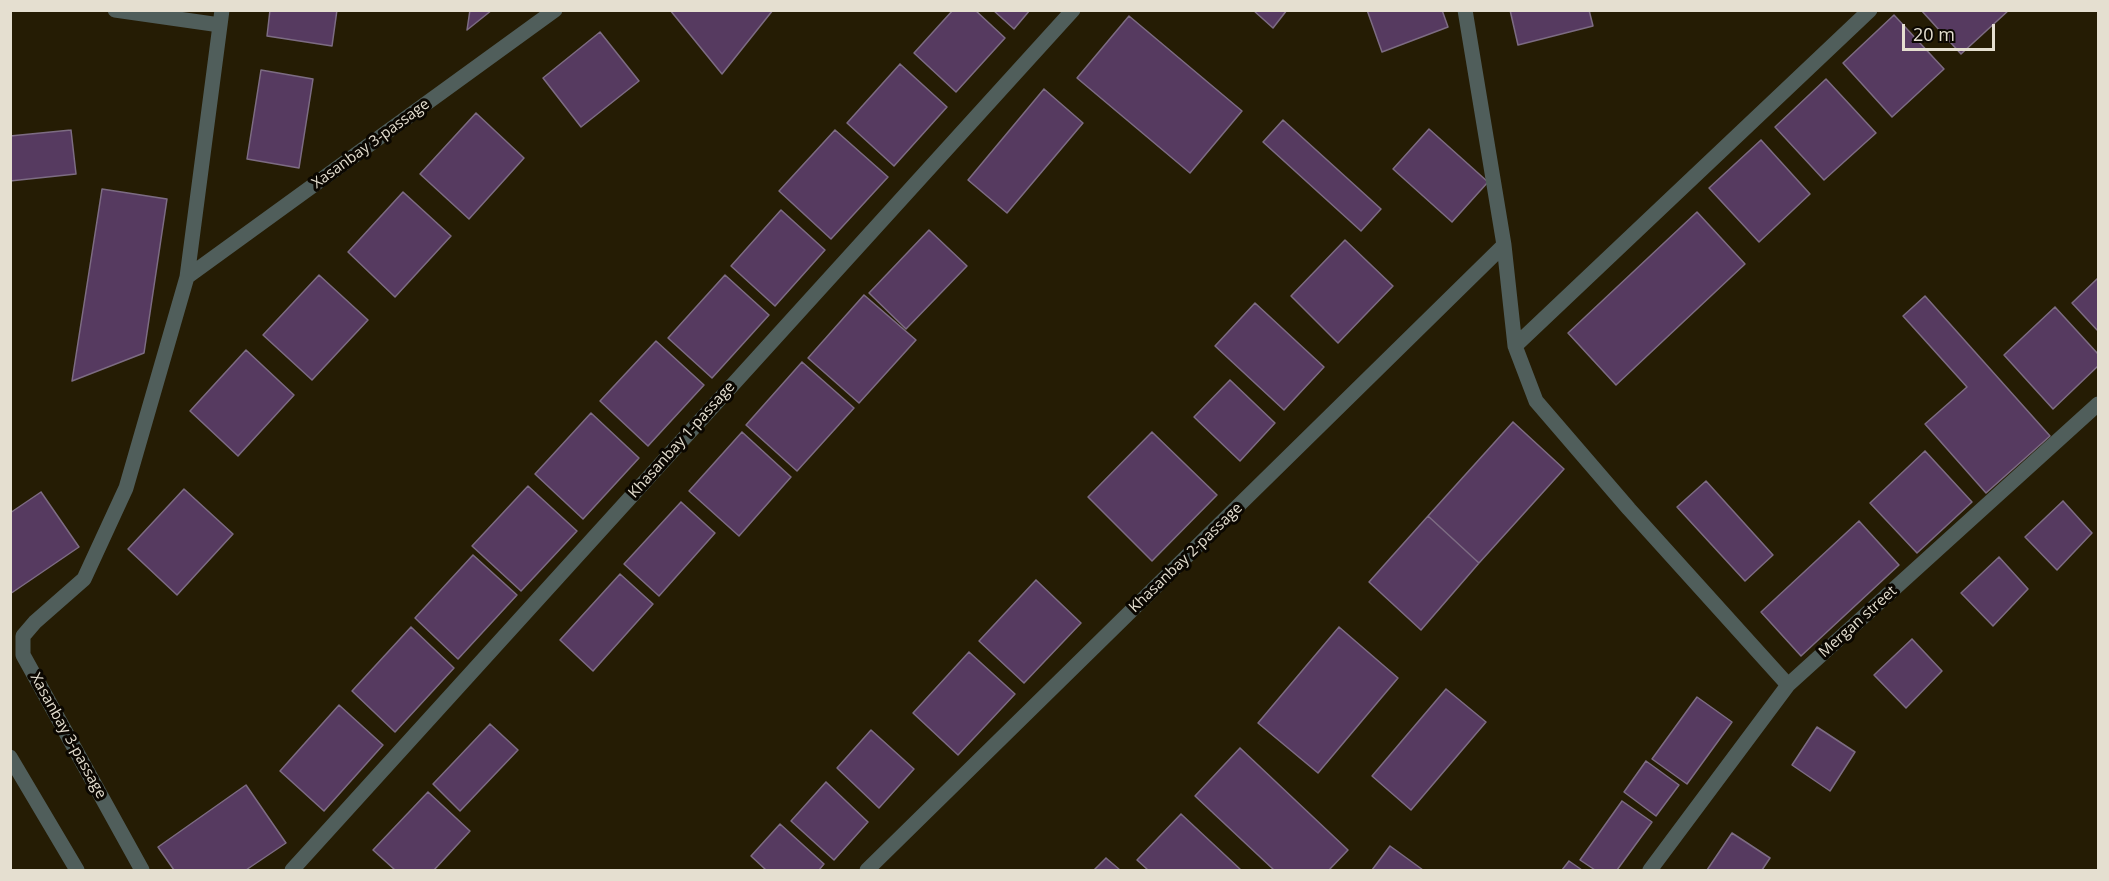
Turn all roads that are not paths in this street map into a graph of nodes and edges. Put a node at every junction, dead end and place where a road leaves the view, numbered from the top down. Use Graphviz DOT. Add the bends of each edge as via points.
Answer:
graph roads {
  1 [pos="115,10"];
  2 [pos="555,10"];
  3 [pos="1073,10"];
  4 [pos="1465,10"];
  5 [pos="1870,10"];
  6 [pos="221,18"];
  7 [pos="1504,245"];
  8 [pos="187,277"];
  9 [pos="1515,346"];
  10 [pos="2098,404"];
  11 [pos="1788,685"];
  12 [pos="10,758"];
  13 [pos="77,870"];
  14 [pos="142,870"];
  15 [pos="292,870"];
  16 [pos="867,870"];
  17 [pos="1650,870"];
  1 -- 6 [label="street"];
  2 -- 8 [label="street, Xasanbay 3-passage"];
  3 -- 15 [label="street, Khasanbay 1-passage"];
  4 -- 7 [label="street"];
  5 -- 9 [label="street"];
  6 -- 8 [label="street, Xasanbay 3-passage"];
  7 -- 9 [label="street"];
  7 -- 16 [label="street, Khasanbay 2-passage"];
  8 -- 14 [label="street, Xasanbay 3-passage" via="126,488 84,579 23,636 23,655"];
  9 -- 11 [label="street" via="1536,401"];
  10 -- 11 [label="street, Mergan street"];
  11 -- 17 [label="street, Mergan street"];
  12 -- 13 [label="street"];
}
